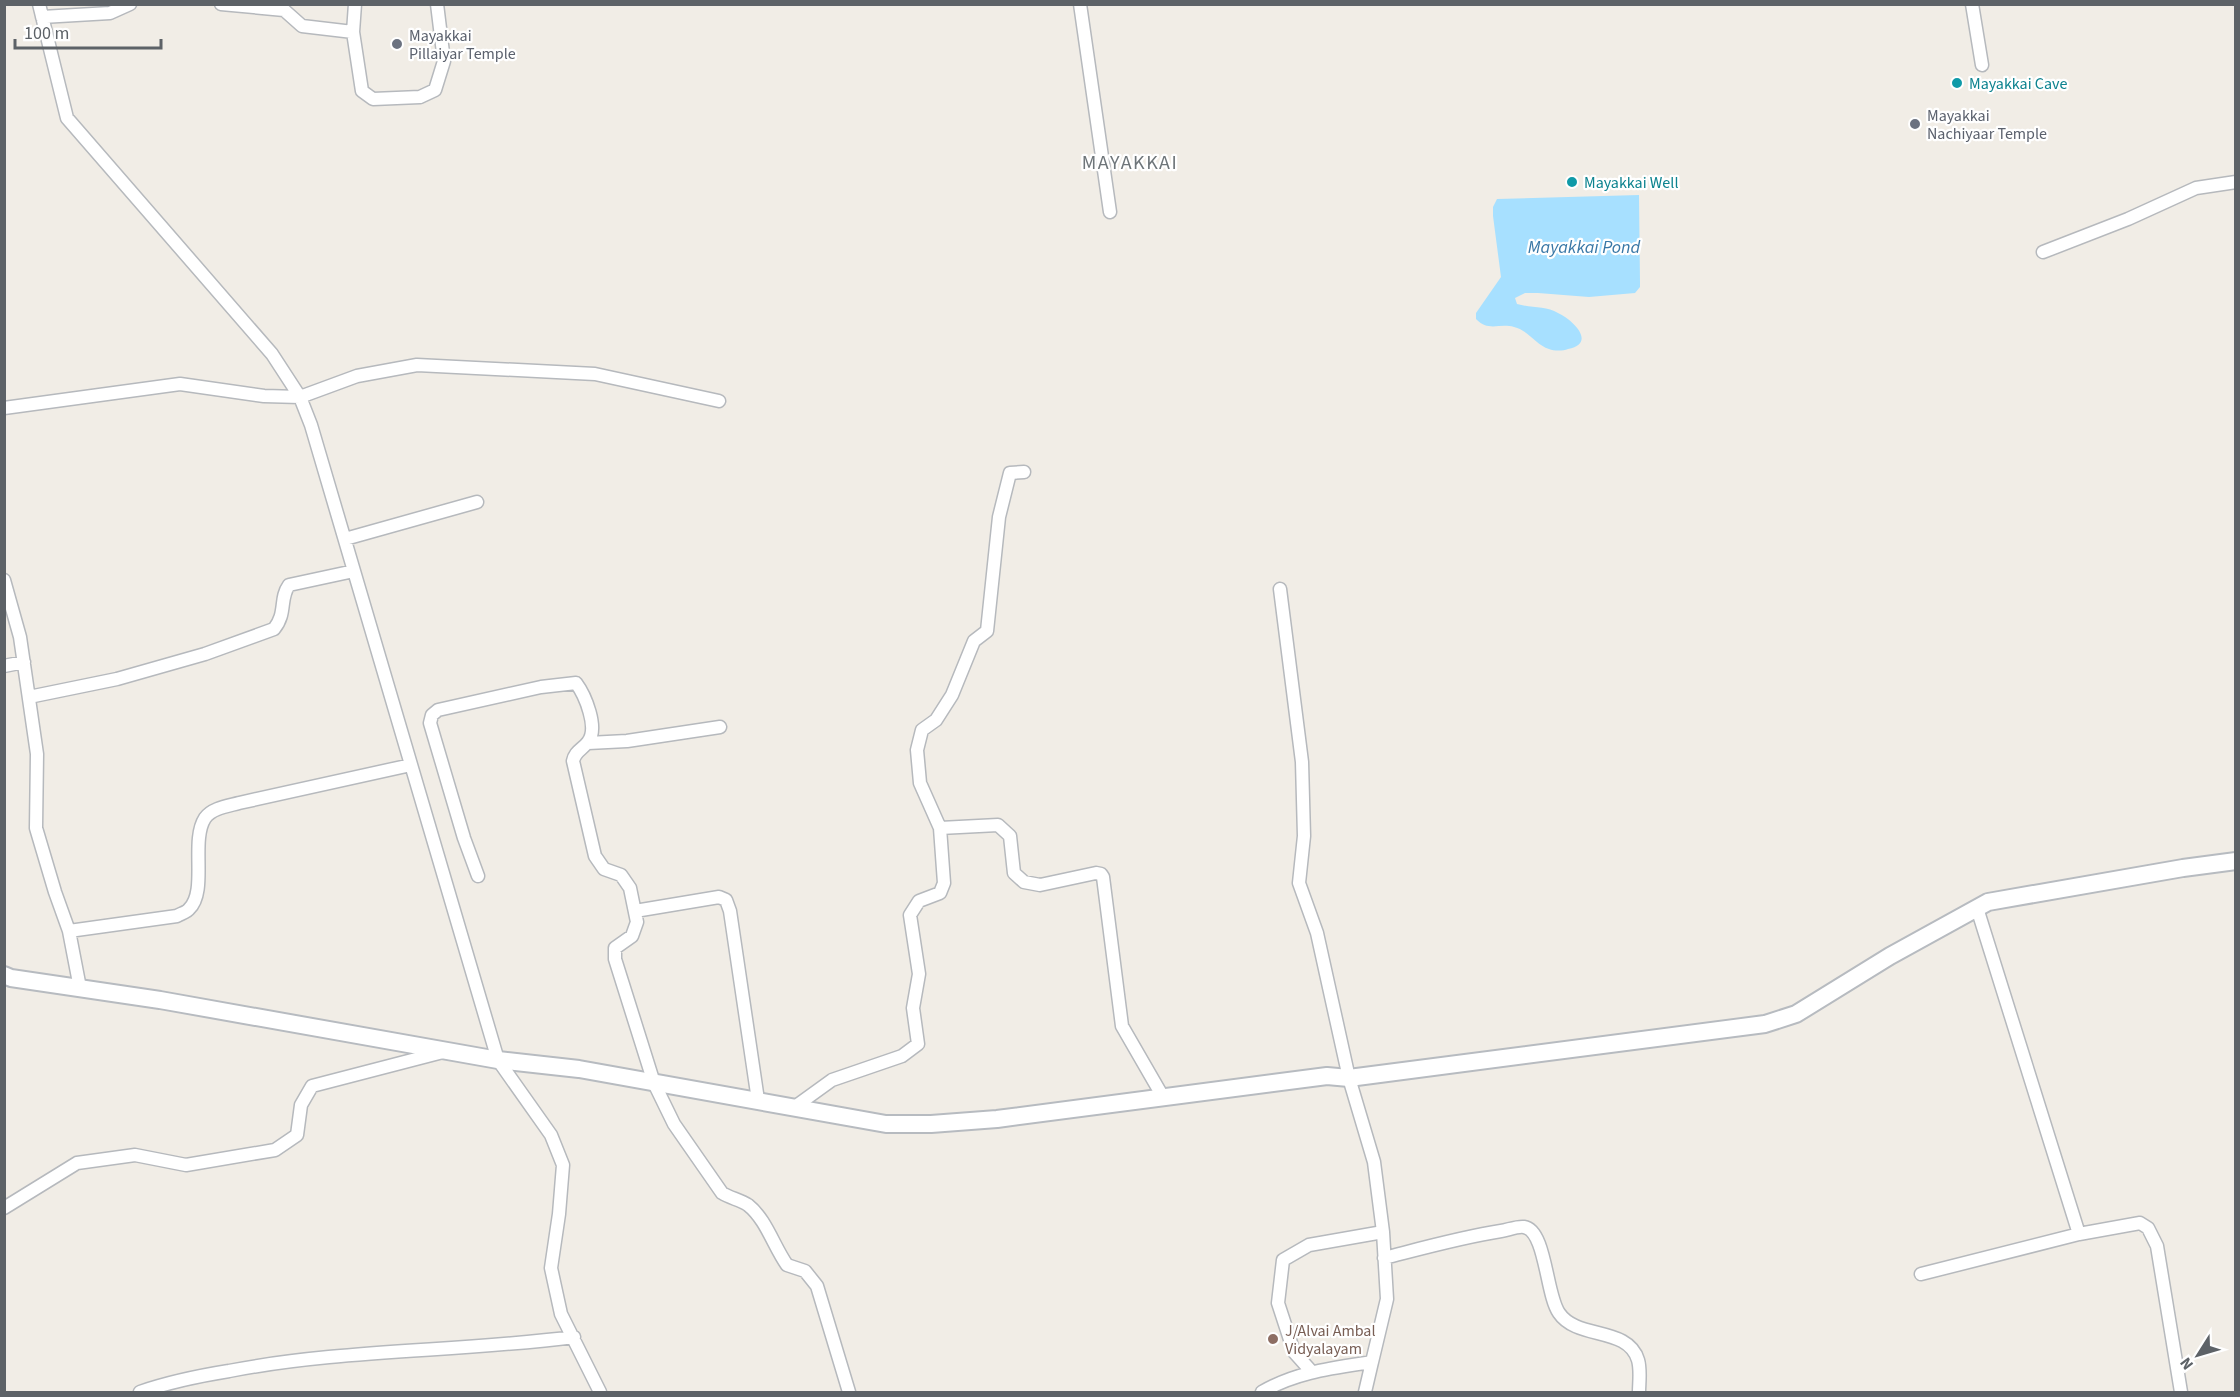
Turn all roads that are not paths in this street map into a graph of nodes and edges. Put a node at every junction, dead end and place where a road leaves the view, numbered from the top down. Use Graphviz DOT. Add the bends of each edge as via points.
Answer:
graph roads {
  1 [pos="130,4"];
  2 [pos="221,4"];
  3 [pos="355,4"];
  4 [pos="437,4"];
  5 [pos="1080,4"];
  6 [pos="1972,4"];
  7 [pos="40,11"];
  8 [pos="353,32"];
  9 [pos="1982,65"];
  10 [pos="2235,182"];
  11 [pos="1110,212"];
  12 [pos="2043,252"];
  13 [pos="300,396"];
  14 [pos="719,401"];
  15 [pos="4,408"];
  16 [pos="1024,472"];
  17 [pos="477,502"];
  18 [pos="345,539"];
  19 [pos="354,571"];
  20 [pos="5,580"];
  21 [pos="1280,589"];
  22 [pos="24,662"];
  23 [pos="4,666"];
  24 [pos="29,697"];
  25 [pos="720,728"];
  26 [pos="588,743"];
  27 [pos="411,765"];
  28 [pos="940,828"];
  29 [pos="2235,861"];
  30 [pos="478,876"];
  31 [pos="1977,908"];
  32 [pos="634,911"];
  33 [pos="69,931"];
  34 [pos="4,975"];
  35 [pos="80,988"];
  36 [pos="448,1050"];
  37 [pos="498,1060"];
  38 [pos="1349,1078"];
  39 [pos="654,1083"];
  40 [pos="1163,1097"];
  41 [pos="758,1100"];
  42 [pos="796,1106"];
  43 [pos="4,1208"];
  44 [pos="1383,1232"];
  45 [pos="2079,1234"];
  46 [pos="1384,1258"];
  47 [pos="1921,1274"];
  48 [pos="574,1337"];
  49 [pos="1372,1362"];
  50 [pos="1311,1371"];
  51 [pos="140,1392"];
  52 [pos="600,1392"];
  53 [pos="849,1392"];
  54 [pos="1262,1392"];
  55 [pos="1365,1392"];
  56 [pos="1639,1392"];
  57 [pos="2181,1392"];
  1 -- 7 [label="street" via="110,13"];
  2 -- 8 [label="street" via="284,10 302,26"];
  3 -- 8 [label="street"];
  4 -- 8 [label="street" via="444,61 435,90 420,97 373,99 362,91"];
  5 -- 11 [label="street"];
  6 -- 9 [label="street"];
  7 -- 13 [label="street" via="67,118 272,354"];
  10 -- 12 [label="street" via="2196,188"];
  13 -- 14 [label="street" via="357,376 417,365 595,374"];
  13 -- 15 [label="street" via="264,396 180,384"];
  13 -- 18 [label="street"];
  16 -- 28 [label="street" via="1010,473 999,517 987,631 974,641 952,695 936,720 922,730 917,750 920,783"];
  17 -- 18 [label="street"];
  18 -- 19 [label="street"];
  19 -- 24 [label="street" via="289,585 284,591 281,620 274,629 117,679"];
  19 -- 27 [label="street"];
  20 -- 22 [label="street"];
  21 -- 38 [label="street" via="1302,762 1304,836 1299,883 1317,933"];
  22 -- 23 [label="street"];
  22 -- 24 [label="street"];
  24 -- 33 [label="street" via="37,754 36,828"];
  25 -- 26 [label="street"];
  26 -- 30 [label="street" via="592,718 581,689 572,682 438,710 432,716 430,723 439,757"];
  26 -- 32 [label="street" via="574,754 573,761 595,856 604,869 621,875 630,888"];
  27 -- 33 [label="street" via="218,809 206,817 200,834 198,892 190,909 177,916"];
  27 -- 37 [label="street"];
  28 -- 40 [label="street" via="998,825 1010,836 1014,873 1024,882 1041,885 1096,873 1104,877 1122,1026"];
  28 -- 42 [label="street" via="944,883 940,893 919,901 910,915 919,974 914,1008 918,1044 902,1056 832,1080"];
  29 -- 31 [label="street" via="1988,902"];
  31 -- 38 [label="street" via="1796,1014 1766,1024"];
  31 -- 45 [label="street"];
  32 -- 39 [label="street" via="637,922 632,936 615,948 615,959"];
  32 -- 41 [label="street" via="719,897 726,900"];
  33 -- 35 [label="street"];
  34 -- 35 [label="street"];
  35 -- 36 [label="street"];
  36 -- 37 [label="street"];
  36 -- 43 [label="street" via="312,1086 302,1105 297,1135 275,1150 186,1165 135,1155 77,1163"];
  37 -- 39 [label="street"];
  37 -- 48 [label="street" via="551,1135 563,1165 551,1268 561,1314"];
  38 -- 40 [label="street" via="1327,1076"];
  38 -- 44 [label="street" via="1374,1162"];
  39 -- 41 [label="street"];
  39 -- 53 [label="street" via="674,1124 722,1193 747,1205 787,1265 805,1271 817,1286"];
  40 -- 42 [label="street" via="931,1124 886,1124"];
  41 -- 42 [label="street"];
  44 -- 46 [label="street"];
  44 -- 50 [label="street" via="1309,1245 1283,1260 1278,1303 1294,1352"];
  45 -- 47 [label="street"];
  45 -- 57 [label="street" via="2140,1222 2148,1228 2157,1246"];
  46 -- 49 [label="street" via="1386,1299"];
  46 -- 56 [label="street" via="1473,1235 1524,1227 1539,1240 1551,1298 1559,1314 1568,1323 1626,1342 1639,1362"];
  48 -- 51 [label="street" via="271,1363 169,1382"];
  48 -- 52 [label="street"];
  49 -- 50 [label="street"];
  49 -- 55 [label="street"];
  50 -- 54 [label="street"];
}
